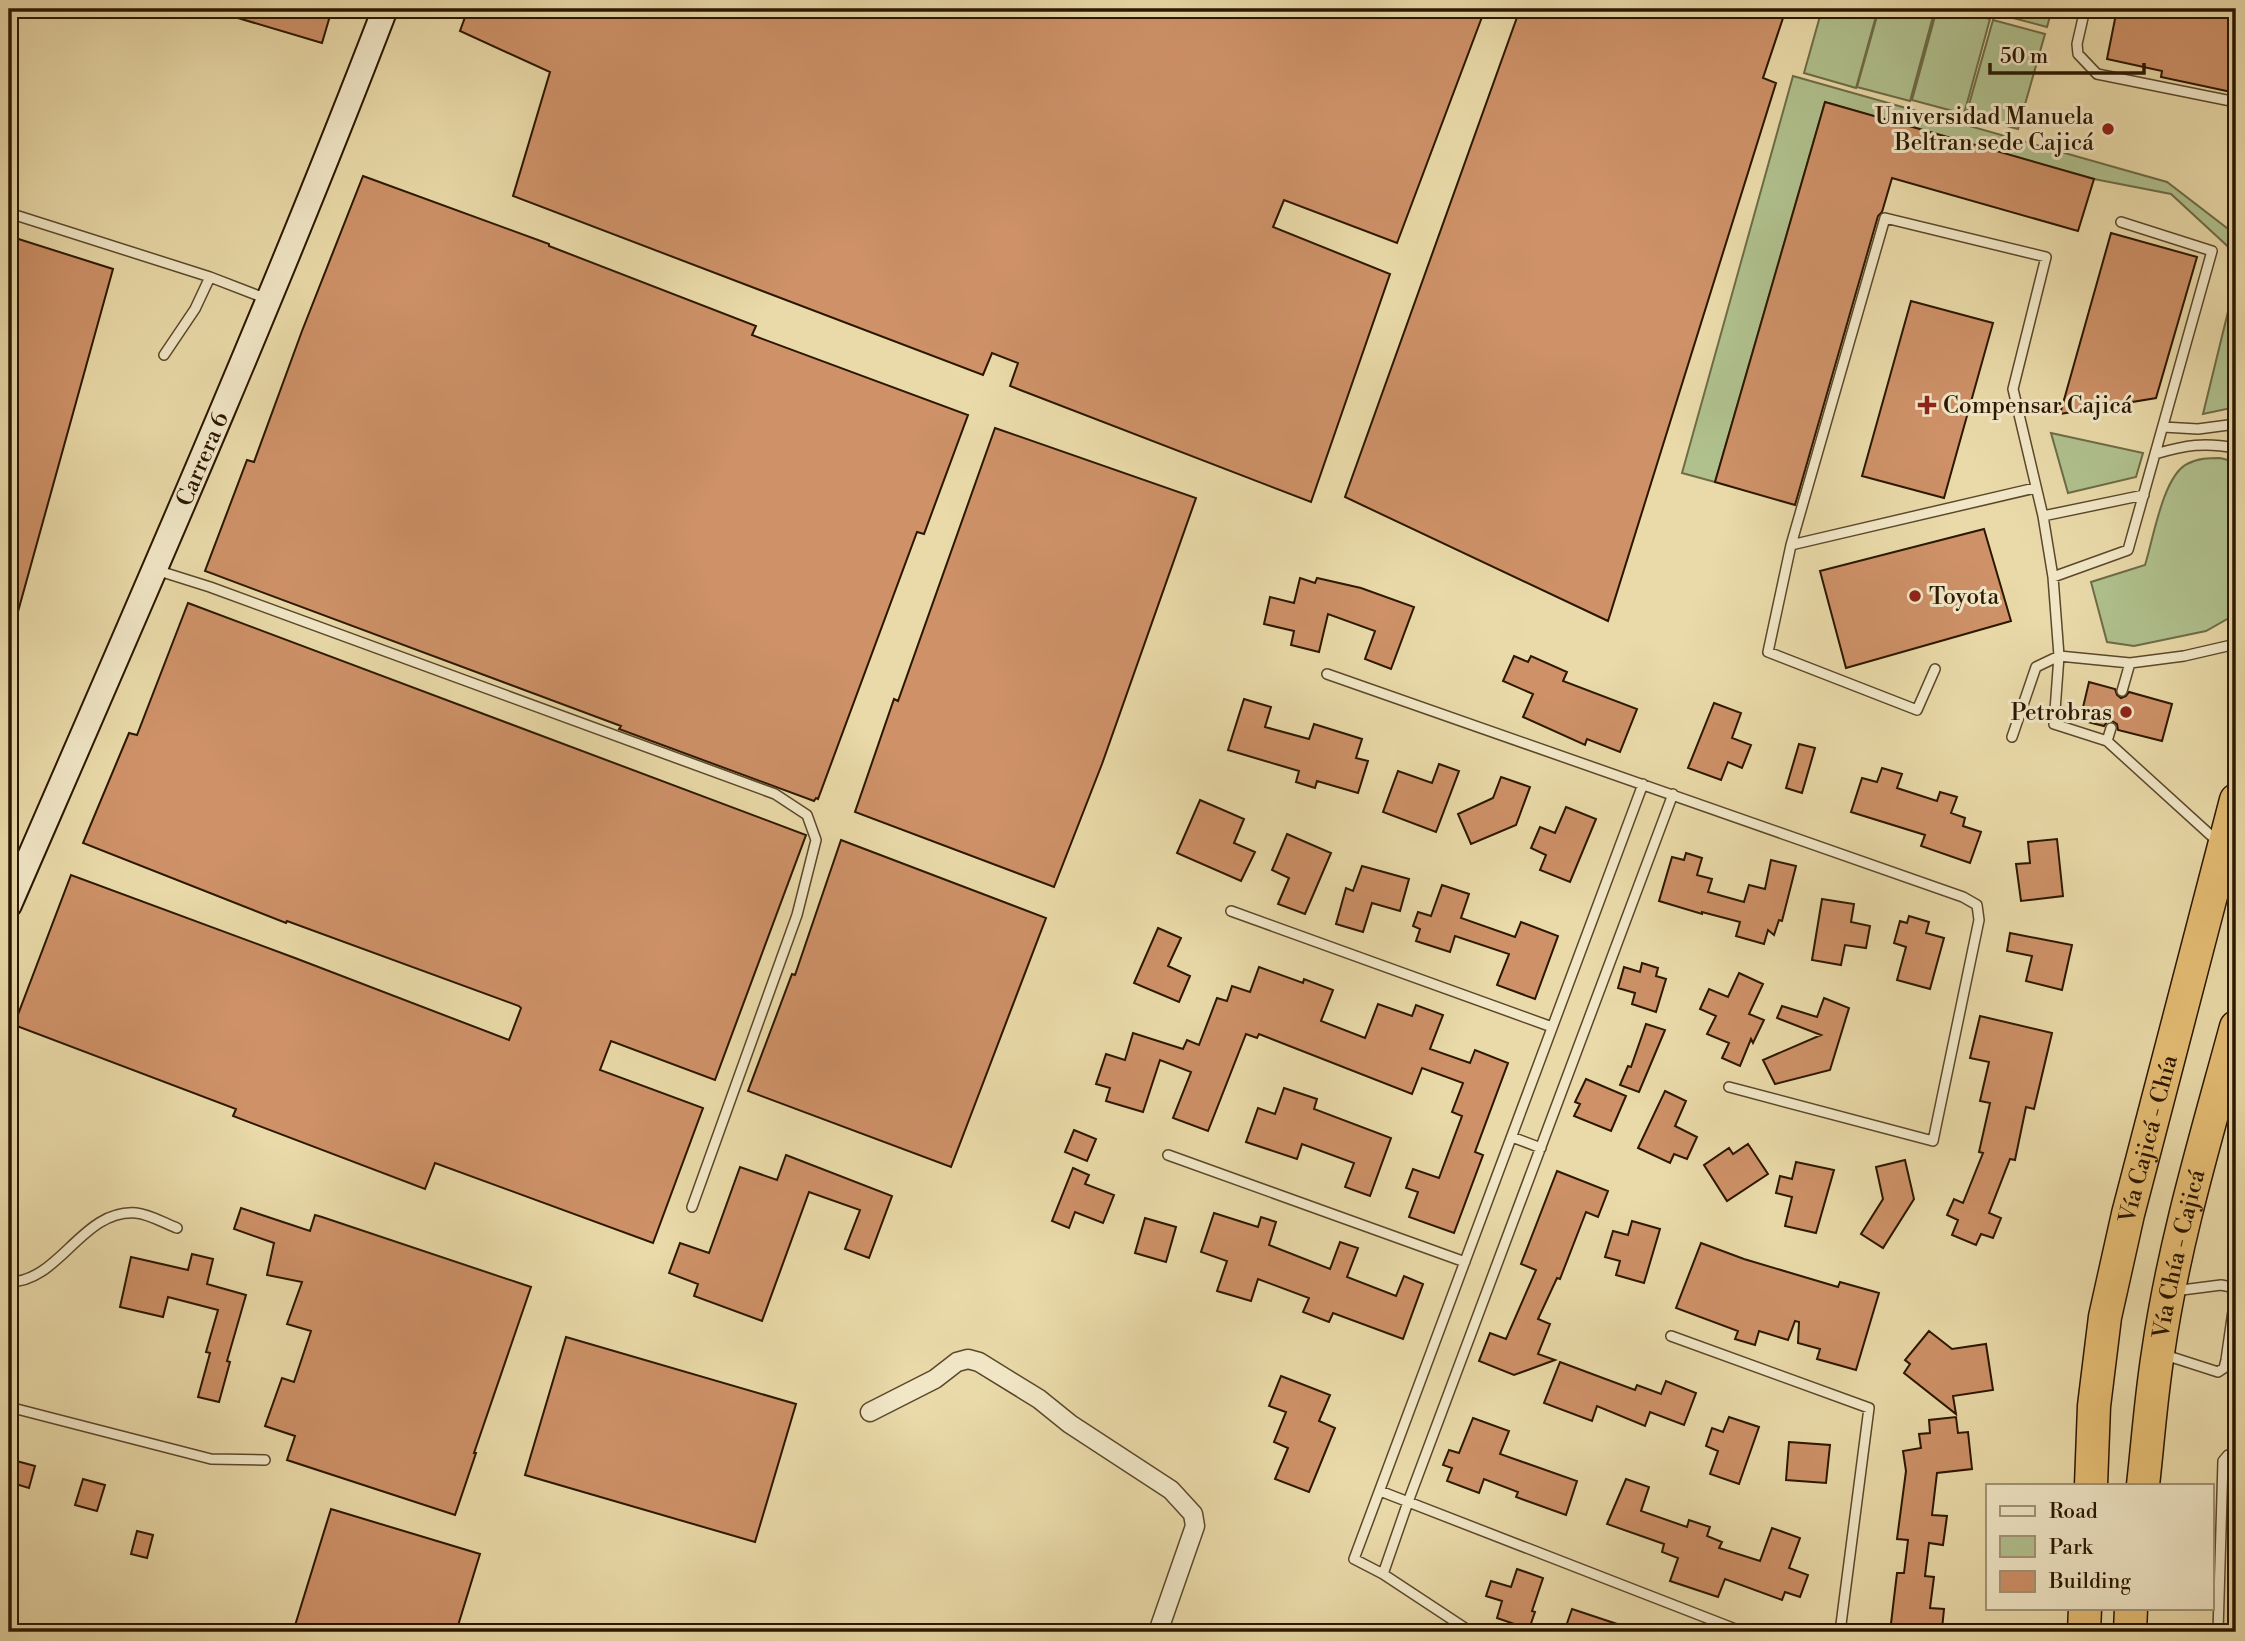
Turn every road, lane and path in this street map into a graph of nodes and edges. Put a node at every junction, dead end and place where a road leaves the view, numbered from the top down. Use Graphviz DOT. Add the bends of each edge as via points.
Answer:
graph roads {
  1 [pos="385,9"];
  2 [pos="2085,9"];
  3 [pos="2236,102"];
  4 [pos="9,213"];
  5 [pos="2121,222"];
  6 [pos="210,277"];
  7 [pos="269,300"];
  8 [pos="164,355"];
  9 [pos="2236,424"];
  10 [pos="2163,427"];
  11 [pos="2236,448"];
  12 [pos="2155,454"];
  13 [pos="2035,488"];
  14 [pos="2144,495"];
  15 [pos="2043,516"];
  16 [pos="1791,545"];
  17 [pos="155,569"];
  18 [pos="2053,577"];
  19 [pos="2236,643"];
  20 [pos="2059,656"];
  21 [pos="2130,663"];
  22 [pos="1935,669"];
  23 [pos="1327,674"];
  24 [pos="2122,691"];
  25 [pos="2111,728"];
  26 [pos="2012,737"];
  27 [pos="2107,741"];
  28 [pos="1643,784"];
  29 [pos="1673,794"];
  30 [pos="2236,800"];
  31 [pos="2223,846"];
  32 [pos="9,905"];
  33 [pos="1231,911"];
  34 [pos="1552,1027"];
  35 [pos="2236,1027"];
  36 [pos="1729,1087"];
  37 [pos="1512,1137"];
  38 [pos="1541,1148"];
  39 [pos="1168,1155"];
  40 [pos="692,1207"];
  41 [pos="177,1228"];
  42 [pos="1465,1262"];
  43 [pos="9,1282"];
  44 [pos="2169,1292"];
  45 [pos="1671,1336"];
  46 [pos="2158,1353"];
  47 [pos="9,1407"];
  48 [pos="870,1412"];
  49 [pos="2236,1452"];
  50 [pos="265,1460"];
  51 [pos="2091,1484"];
  52 [pos="2143,1484"];
  53 [pos="1380,1491"];
  54 [pos="1408,1502"];
  55 [pos="1383,1574"];
  56 [pos="2085,1610"];
  57 [pos="1158,1632"];
  58 [pos="1471,1632"];
  59 [pos="1743,1632"];
  60 [pos="1839,1632"];
  61 [pos="2084,1632"];
  62 [pos="2218,1632"];
  1 -- 7 [label="main road, Carrera 6"];
  2 -- 3 [label="lane" via="2078,54 2096,74"];
  4 -- 6 [label="lane"];
  5 -- 10 [label="lane" via="2212,251"];
  6 -- 7 [label="lane"];
  6 -- 8 [label="lane"];
  7 -- 17 [label="main road, Carrera 6"];
  9 -- 10 [label="lane"];
  10 -- 12 [label="lane"];
  11 -- 12 [label="lane" via="2211,443"];
  12 -- 14 [label="lane"];
  13 -- 15 [label="lane"];
  13 -- 16 [label="lane"];
  13 -- 16 [label="lane" via="2014,389 2046,257 1885,218"];
  14 -- 15 [label="lane"];
  14 -- 18 [label="lane" via="2128,550"];
  15 -- 18 [label="lane"];
  16 -- 22 [label="lane" via="1768,652 1917,710"];
  17 -- 32 [label="main road, Carrera 6"];
  17 -- 40 [label="lane" via="775,794 807,815 816,840 797,915"];
  18 -- 20 [label="lane"];
  19 -- 21 [label="lane"];
  20 -- 21 [label="lane"];
  20 -- 26 [label="lane" via="2035,667"];
  20 -- 27 [label="lane" via="2054,724"];
  21 -- 24 [label="lane"];
  23 -- 28 [label="lane"];
  25 -- 27 [label="lane"];
  27 -- 31 [label="lane"];
  28 -- 29 [label="lane"];
  28 -- 34 [label="lane"];
  29 -- 36 [label="lane" via="1977,905 1979,920 1933,1141"];
  29 -- 38 [label="lane"];
  30 -- 31 [label="highway, Vía Cajicá - Chía"];
  31 -- 51 [label="highway, Vía Cajicá - Chía" via="2105,1317 2094,1406"];
  33 -- 34 [label="lane"];
  34 -- 37 [label="lane"];
  35 -- 44 [label="highway, Vía Chía - Cajicá"];
  37 -- 38 [label="lane"];
  37 -- 42 [label="lane"];
  38 -- 54 [label="lane"];
  39 -- 42 [label="lane"];
  41 -- 43 [label="lane" via="139,1213 122,1213 104,1219 32,1278"];
  42 -- 53 [label="lane"];
  44 -- 46 [label="highway, Vía Chía - Cajicá"];
  44 -- 46 [label="lane" via="2231,1287 2235,1297 2226,1360 2218,1372"];
  45 -- 60 [label="lane" via="1869,1408"];
  46 -- 52 [label="highway, Vía Chía - Cajicá"];
  47 -- 50 [label="lane" via="211,1459"];
  48 -- 57 [label="street" via="968,1359 1039,1399 1171,1490 1194,1514 1195,1527"];
  49 -- 62 [label="lane" via="2223,1461"];
  53 -- 54 [label="lane"];
  53 -- 55 [label="lane" via="1354,1559"];
  54 -- 55 [label="lane"];
  54 -- 59 [label="lane"];
  55 -- 58 [label="lane"];
  56 -- 61 [label="highway"];
}
